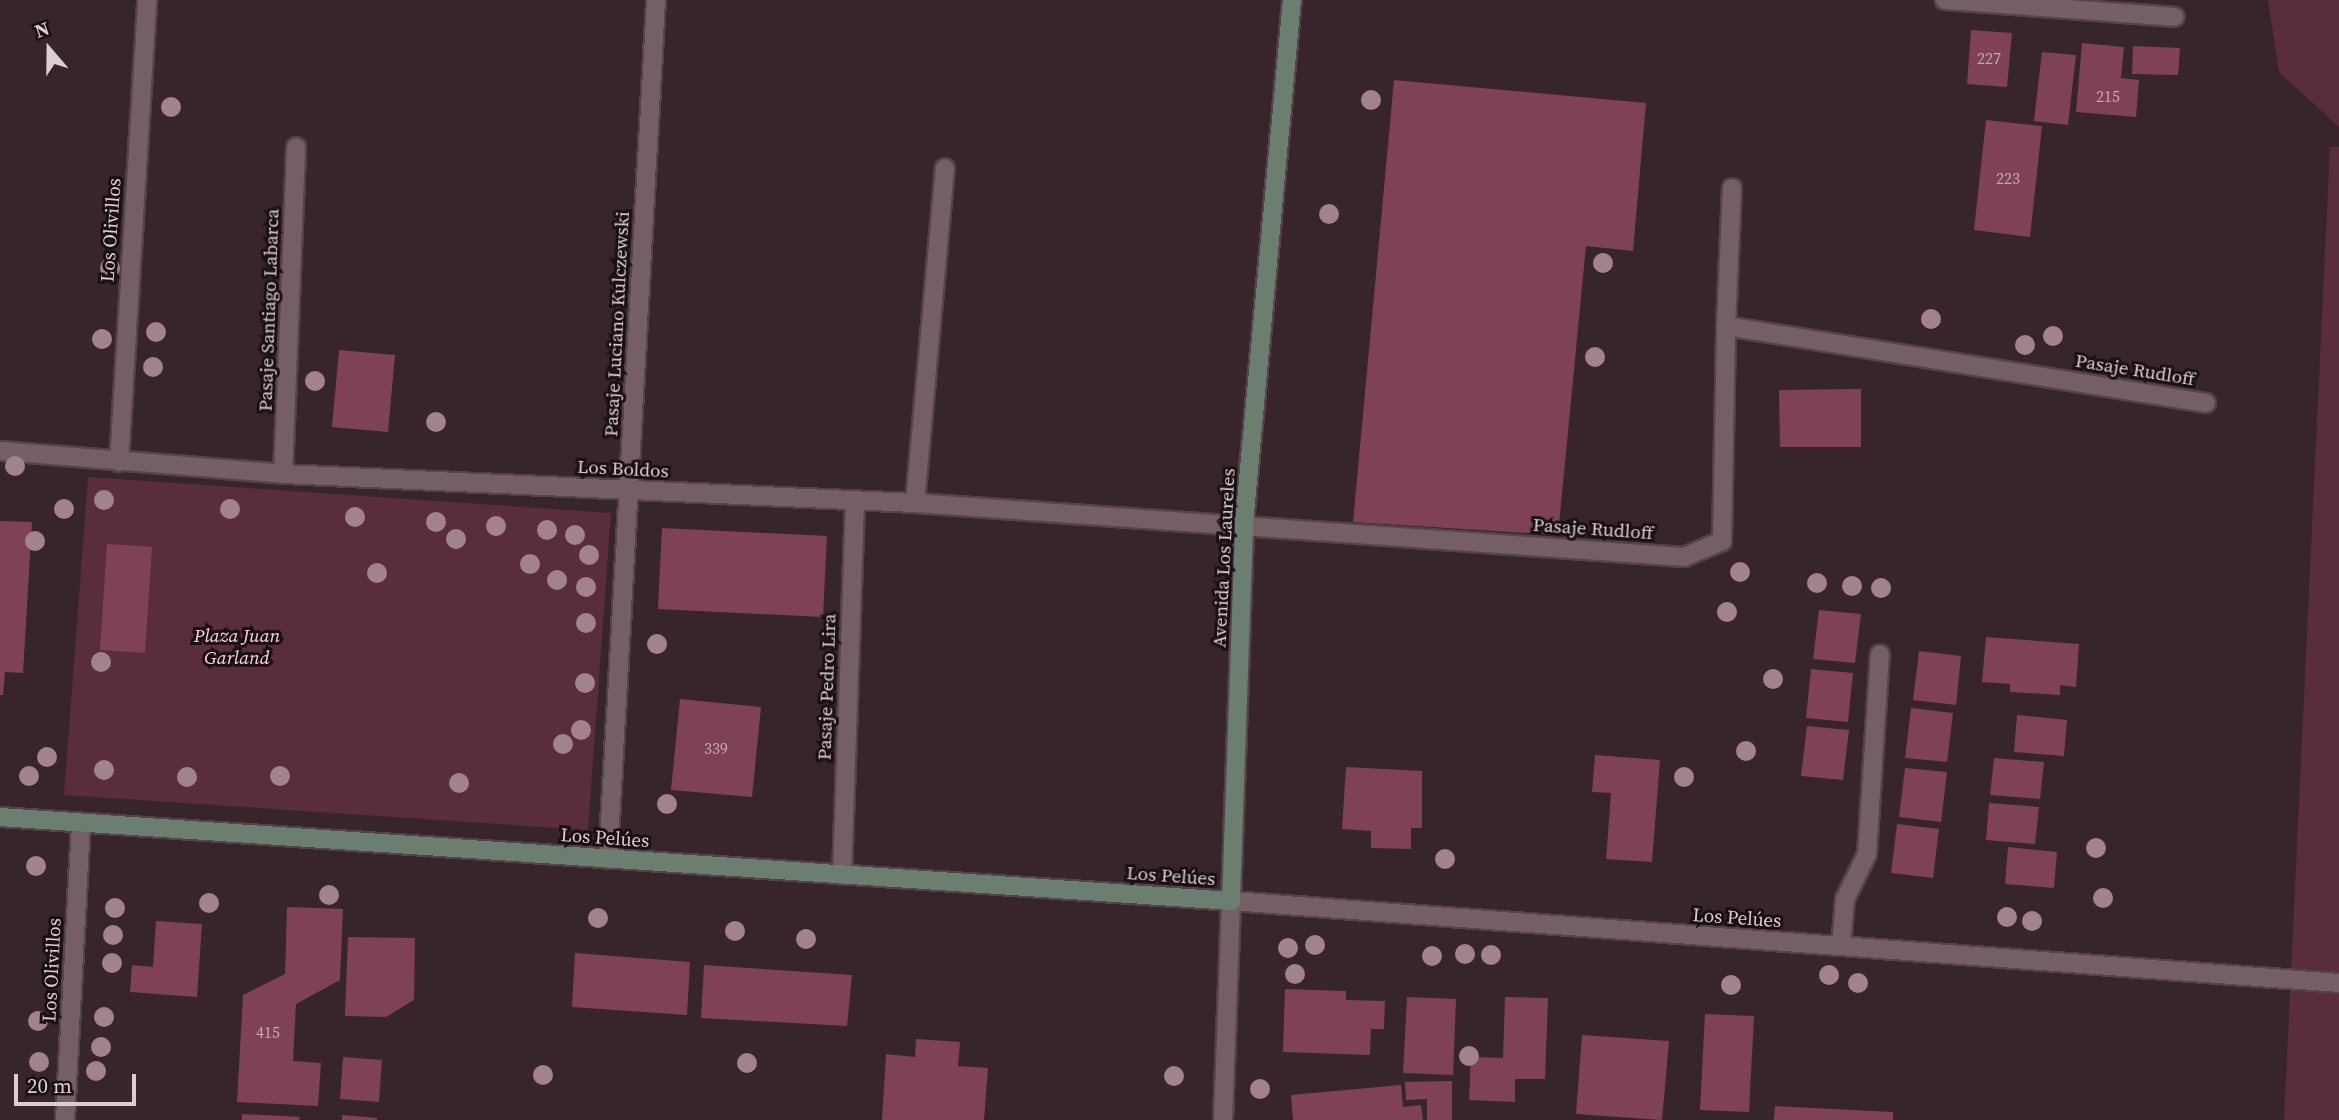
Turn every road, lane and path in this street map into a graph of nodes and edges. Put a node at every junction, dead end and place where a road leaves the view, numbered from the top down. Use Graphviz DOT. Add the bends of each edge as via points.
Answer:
graph roads {
  1 [pos="147,0"];
  2 [pos="656,0"];
  3 [pos="1292,0"];
  4 [pos="1945,0"];
  5 [pos="2175,17"];
  6 [pos="296,147"];
  7 [pos="945,168"];
  8 [pos="1732,188"];
  9 [pos="1726,326"];
  10 [pos="2206,403"];
  11 [pos="0,451"];
  12 [pos="119,462"];
  13 [pos="283,474"];
  14 [pos="628,491"];
  15 [pos="855,500"];
  16 [pos="915,503"];
  17 [pos="1244,524"];
  18 [pos="1880,654"];
  19 [pos="0,817"];
  20 [pos="81,823"];
  21 [pos="608,859"];
  22 [pos="842,875"];
  23 [pos="1231,901"];
  24 [pos="1841,946"];
  25 [pos="2339,983"];
  26 [pos="65,1120"];
  27 [pos="1223,1120"];
  1 -- 12 [label="street, Los Olivillos"];
  2 -- 14 [label="street, Pasaje Luciano Kulczewski"];
  3 -- 17 [label="street, Avenida Los Laureles"];
  4 -- 5 [label="street"];
  6 -- 13 [label="street, Pasaje Santiago Labarca"];
  7 -- 16 [label="street"];
  8 -- 9 [label="street, Pasaje Rudloff"];
  9 -- 10 [label="street, Pasaje Rudloff"];
  9 -- 17 [label="street, Pasaje Rudloff" via="1722,541 1684,557"];
  11 -- 12 [label="street, Los Boldos"];
  12 -- 13 [label="street, Los Boldos"];
  13 -- 14 [label="street, Los Boldos"];
  14 -- 15 [label="street, Los Boldos"];
  14 -- 21 [label="street, Pasaje Luciano Kulczewski"];
  15 -- 16 [label="street, Los Boldos"];
  15 -- 22 [label="street, Pasaje Pedro Lira"];
  16 -- 17 [label="street, Los Boldos"];
  17 -- 23 [label="street, Avenida Los Laureles"];
  18 -- 24 [label="street" via="1867,854 1845,899"];
  19 -- 20 [label="street, Los Pelúes"];
  20 -- 21 [label="street, Los Pelúes"];
  20 -- 26 [label="street, Los Olivillos"];
  21 -- 22 [label="street, Los Pelúes"];
  22 -- 23 [label="street, Los Pelúes"];
  23 -- 24 [label="street, Los Pelúes"];
  23 -- 27 [label="street, Avenida Los Laureles"];
  24 -- 25 [label="street, Los Pelúes"];
}
